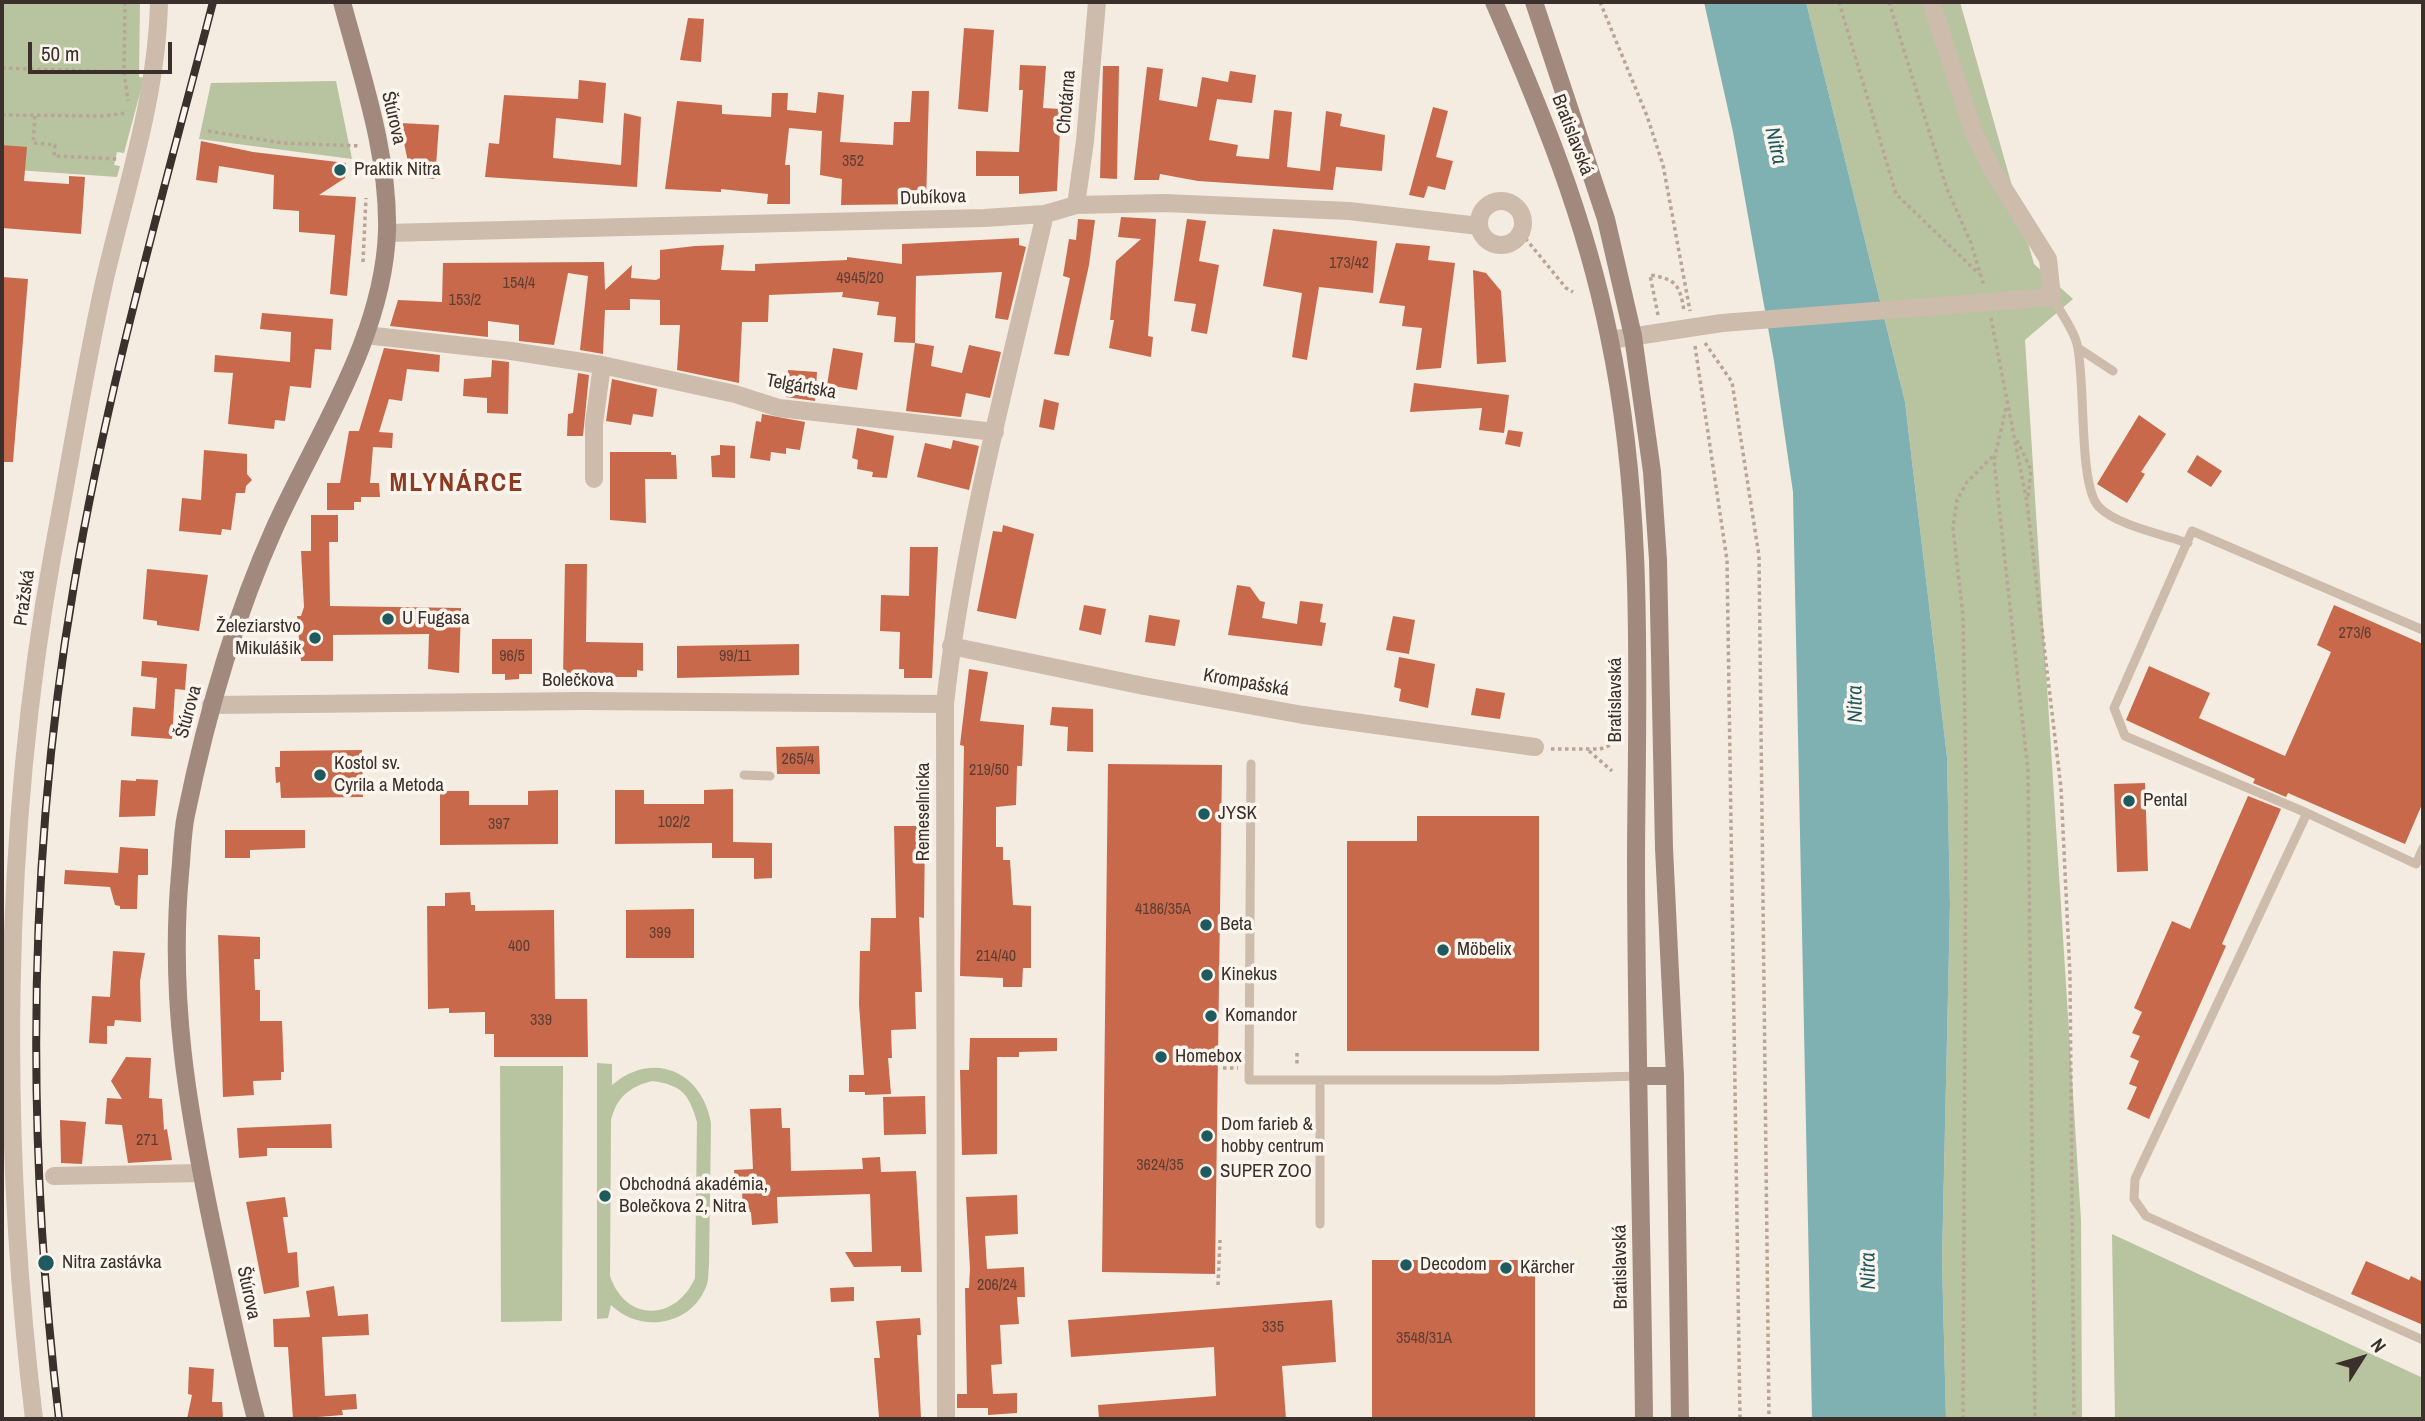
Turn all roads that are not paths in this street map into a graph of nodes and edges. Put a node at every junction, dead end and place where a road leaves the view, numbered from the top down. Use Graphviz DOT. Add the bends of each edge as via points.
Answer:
graph roads {
  1 [pos="159,2"];
  2 [pos="342,2"];
  3 [pos="1097,2"];
  4 [pos="1494,2"];
  5 [pos="1534,2"];
  6 [pos="1931,2"];
  7 [pos="1076,205"];
  8 [pos="1045,214"];
  9 [pos="1479,226"];
  10 [pos="387,233"];
  11 [pos="2052,297"];
  12 [pos="365,335"];
  13 [pos="1633,336"];
  14 [pos="1610,341"];
  15 [pos="2077,348"];
  16 [pos="602,365"];
  17 [pos="2113,371"];
  18 [pos="995,432"];
  19 [pos="594,479"];
  20 [pos="2188,543"];
  21 [pos="2423,631"];
  22 [pos="951,646"];
  23 [pos="945,704"];
  24 [pos="211,705"];
  25 [pos="1535,747"];
  26 [pos="1251,764"];
  27 [pos="744,775"];
  28 [pos="770,776"];
  29 [pos="2307,813"];
  30 [pos="2423,848"];
  31 [pos="1639,1076"];
  32 [pos="1675,1076"];
  33 [pos="1320,1080"];
  34 [pos="7,1125"];
  35 [pos="201,1173"];
  36 [pos="54,1176"];
  37 [pos="1320,1224"];
  38 [pos="2423,1340"];
  39 [pos="34,1419"];
  40 [pos="256,1419"];
  41 [pos="946,1419"];
  42 [pos="1644,1419"];
  43 [pos="1680,1419"];
  1 -- 34 [label="street, Pražská" via="153,80 103,287 52,557 25,751 14,887"];
  2 -- 10 [label="main road, Štúrova" via="379,145 387,192"];
  3 -- 7 [label="street, Chotárna"];
  4 -- 14 [label="main road, Bratislavská" via="1584,227"];
  5 -- 13 [label="main road, Bratislavská" via="1606,219"];
  6 -- 11 [label="street" via="1974,133 2048,258"];
  7 -- 8 [label="street, Dubíkova"];
  7 -- 9 [label="street, Dubíkova" via="1164,203 1349,211"];
  8 -- 10 [label="street, Dubíkova"];
  8 -- 18 [label="street, Remeselnícka"];
  9 -- 9 [label="street, Dubíkova" via="1485,238 1497,244 1511,242 1521,233 1520,212 1502,201 1488,206"];
  10 -- 12 [label="main road, Štúrova"];
  11 -- 13 [label="street" via="1722,323"];
  11 -- 15 [label="lane"];
  12 -- 16 [label="street, Telgártska"];
  12 -- 24 [label="main road, Štúrova" via="255,574"];
  13 -- 14 [label="street"];
  13 -- 32 [label="main road, Bratislavská" via="1653,472 1658,560"];
  14 -- 31 [label="main road, Bratislavská" via="1628,463 1634,561"];
  15 -- 17 [label="lane"];
  15 -- 20 [label="lane" via="2088,487 2097,506 2109,516"];
  16 -- 18 [label="street, Telgártska" via="779,408"];
  16 -- 19 [label="street" via="594,424"];
  18 -- 22 [label="street, Remeselnícka"];
  20 -- 21 [label="lane" via="2192,531"];
  20 -- 29 [label="lane" via="2114,708 2125,736"];
  22 -- 23 [label="street, Remeselnícka"];
  22 -- 25 [label="street, Krompašská" via="1303,715"];
  23 -- 24 [label="street, Bolečkova"];
  23 -- 41 [label="street, Remeselnícka"];
  24 -- 35 [label="main road, Štúrova" via="184,820 174,939 181,1056"];
  26 -- 33 [label="lane" via="1249,1080"];
  27 -- 28 [label="lane"];
  29 -- 30 [label="lane" via="2416,864"];
  29 -- 38 [label="lane" via="2135,1179 2134,1199 2146,1216"];
  31 -- 32 [label="main road"];
  31 -- 33 [label="lane"];
  31 -- 42 [label="main road, Bratislavská"];
  32 -- 43 [label="main road, Bratislavská"];
  33 -- 37 [label="lane"];
  34 -- 39 [label="street, Pražská"];
  35 -- 36 [label="street"];
  35 -- 40 [label="main road, Štúrova"];
}
